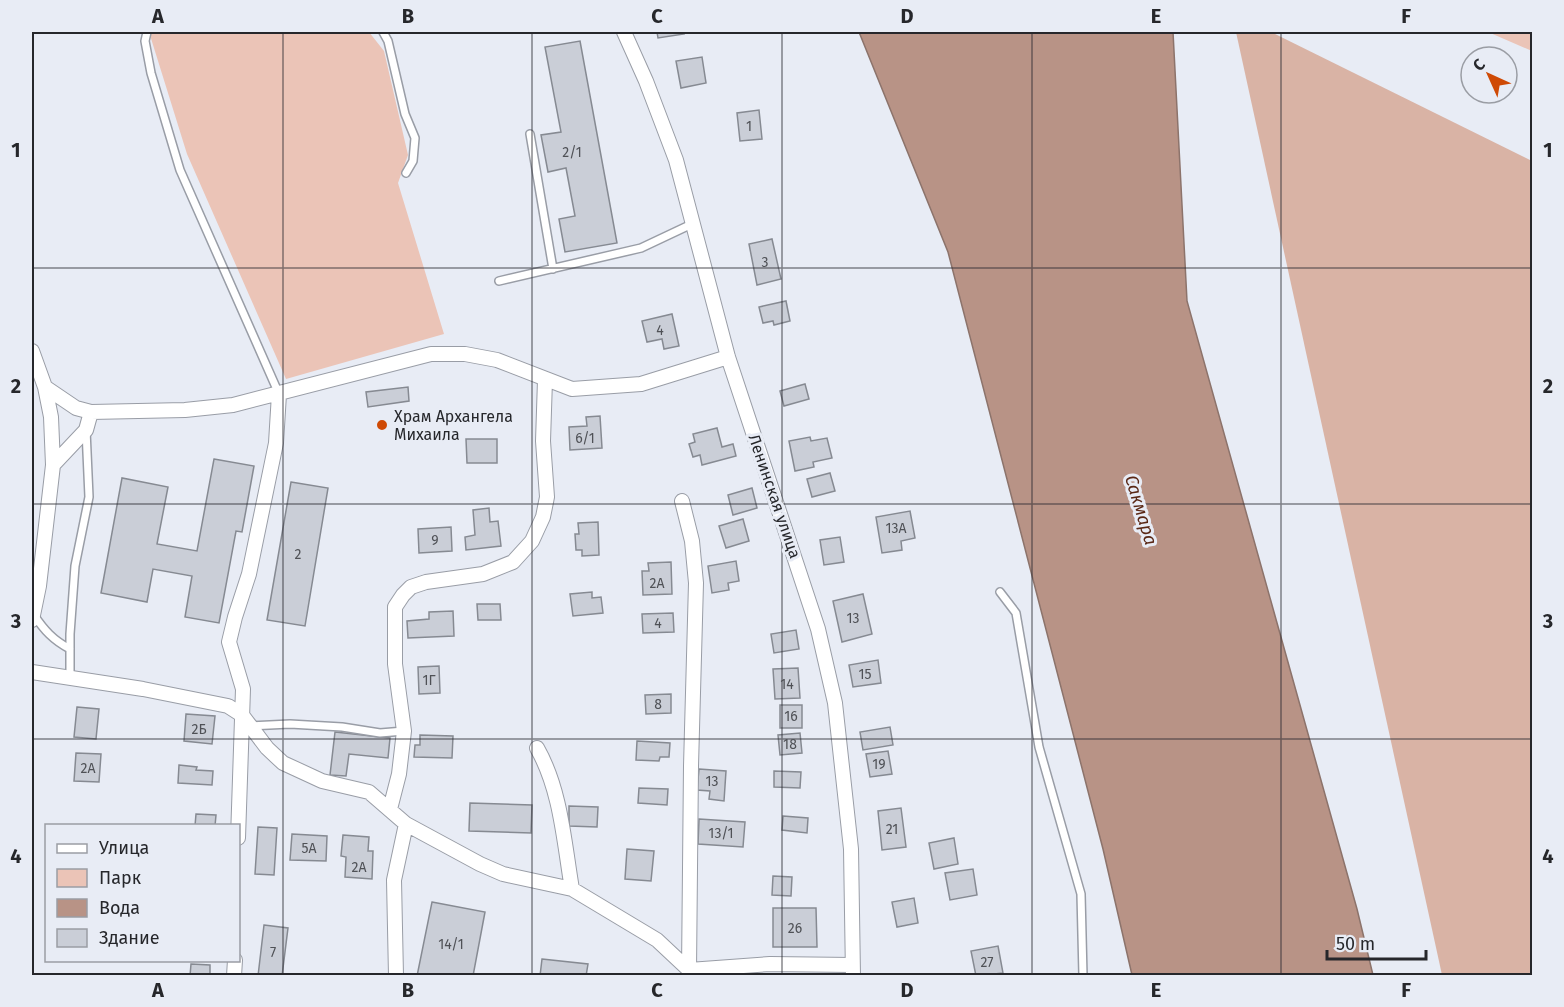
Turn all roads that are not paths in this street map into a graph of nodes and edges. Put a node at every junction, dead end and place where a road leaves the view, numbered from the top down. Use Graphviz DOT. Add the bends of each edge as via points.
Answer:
graph roads {
  1 [pos="147,32"];
  2 [pos="383,32"];
  3 [pos="624,32"];
  4 [pos="530,134"];
  5 [pos="406,173"];
  6 [pos="694,223"];
  7 [pos="553,268"];
  8 [pos="499,281"];
  9 [pos="32,351"];
  10 [pos="728,357"];
  11 [pos="545,380"];
  12 [pos="45,387"];
  13 [pos="279,394"];
  14 [pos="91,412"];
  15 [pos="86,430"];
  16 [pos="53,465"];
  17 [pos="682,501"];
  18 [pos="1000,592"];
  19 [pos="33,617"];
  20 [pos="70,649"];
  21 [pos="32,672"];
  22 [pos="70,678"];
  23 [pos="247,720"];
  24 [pos="404,731"];
  25 [pos="537,748"];
  26 [pos="390,809"];
  27 [pos="239,824"];
  28 [pos="406,824"];
  29 [pos="572,889"];
  30 [pos="853,970"];
  31 [pos="688,973"];
  32 [pos="396,975"];
  33 [pos="1083,975"];
  1 -- 13 [label="lane" via="151,73 180,170"];
  2 -- 5 [label="lane" via="415,138 413,161"];
  3 -- 6 [label="street, Ленинская улица" via="676,160"];
  4 -- 7 [label="lane"];
  6 -- 7 [label="lane" via="641,248"];
  6 -- 10 [label="street, Ленинская улица"];
  7 -- 8 [label="lane"];
  9 -- 12 [label="street"];
  10 -- 11 [label="street" via="641,384 572,389"];
  10 -- 30 [label="street, Ленинская улица" via="815,618 835,703 851,849"];
  11 -- 13 [label="street" via="497,360 465,354 431,354"];
  11 -- 24 [label="street" via="543,441 547,497 532,542 513,562 483,574 411,587 395,607 395,664"];
  12 -- 14 [label="street" via="76,408"];
  12 -- 16 [label="street"];
  13 -- 14 [label="street" via="233,405 184,410"];
  13 -- 23 [label="street" via="276,443 249,574 229,642"];
  14 -- 15 [label="street"];
  15 -- 16 [label="street"];
  15 -- 20 [label="lane" via="88,497 75,566"];
  16 -- 19 [label="street"];
  17 -- 31 [label="street" via="696,583"];
  18 -- 33 [label="lane" via="1016,613 1039,747 1081,894"];
  19 -- 20 [label="lane" via="58,643"];
  20 -- 22 [label="lane"];
  21 -- 22 [label="street"];
  22 -- 23 [label="street" via="228,706"];
  23 -- 24 [label="lane" via="380,733"];
  23 -- 26 [label="street" via="283,763 322,781 369,792"];
  23 -- 27 [label="street"];
  24 -- 26 [label="street"];
  25 -- 29 [label="street" via="555,791"];
  26 -- 28 [label="street"];
  28 -- 29 [label="street" via="503,874"];
  28 -- 32 [label="street" via="394,880"];
  29 -- 31 [label="street" via="657,940"];
  30 -- 31 [label="street" via="770,964"];
}
